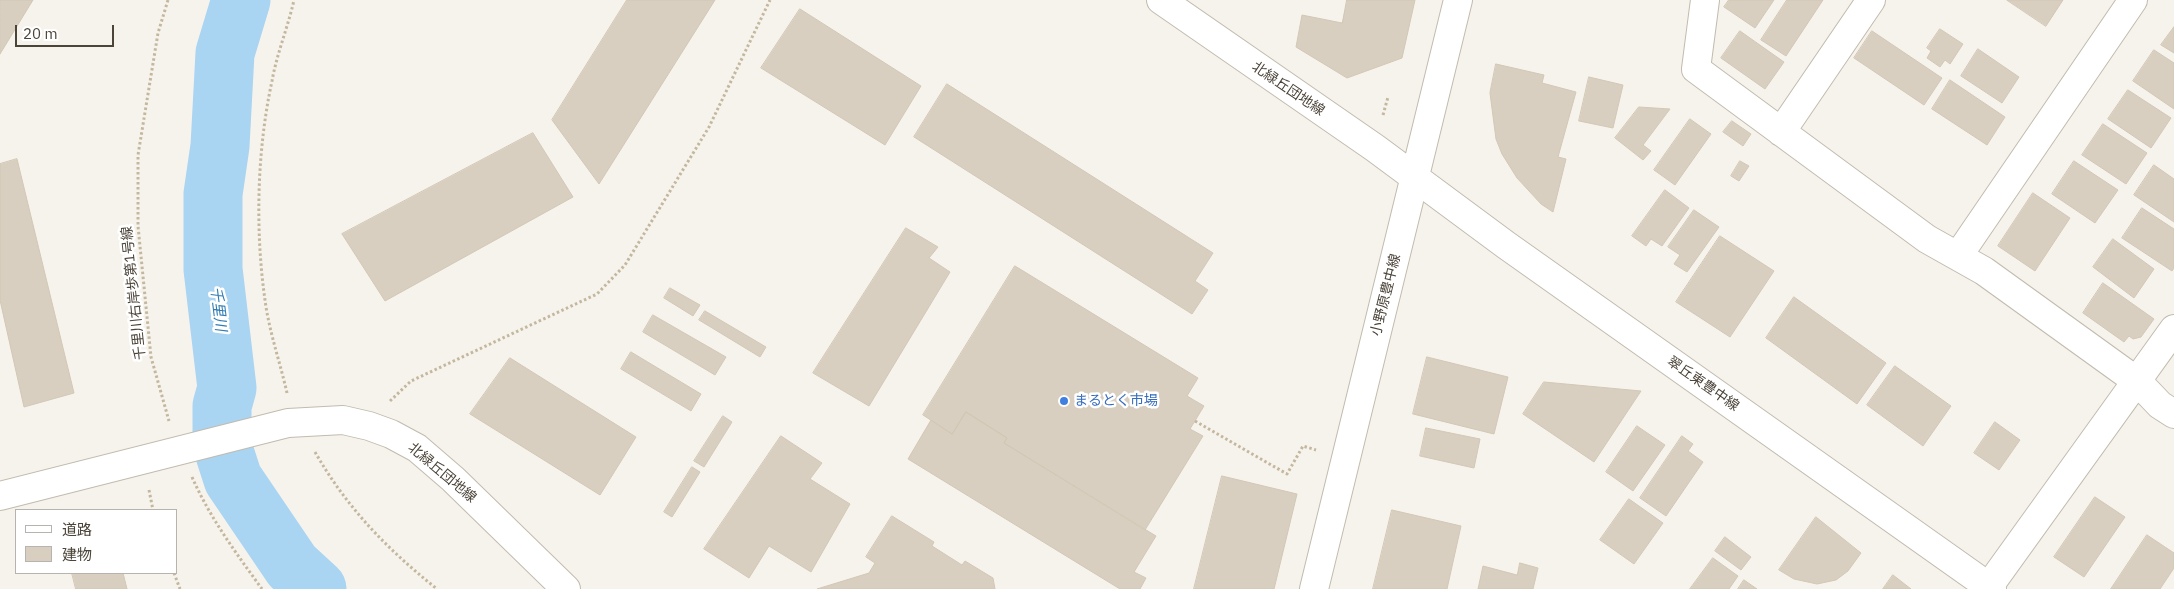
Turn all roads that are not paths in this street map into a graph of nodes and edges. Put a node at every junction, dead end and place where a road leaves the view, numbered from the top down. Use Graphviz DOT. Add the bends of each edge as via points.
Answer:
graph roads {
  1 [pos="1161,0"];
  2 [pos="1458,0"];
  3 [pos="1705,0"];
  4 [pos="1871,0"];
  5 [pos="2133,0"];
  6 [pos="1781,132"];
  7 [pos="1416,178"];
  8 [pos="1958,256"];
  9 [pos="2174,329"];
  10 [pos="2138,382"];
  11 [pos="2174,414"];
  12 [pos="0,496"];
  13 [pos="1989,588"];
  14 [pos="566,589"];
  15 [pos="1314,589"];
  1 -- 7 [label="street, 北緑丘団地線"];
  2 -- 7 [label="street, 小野原豊中線"];
  3 -- 6 [label="street" via="1696,69"];
  4 -- 6 [label="street"];
  5 -- 8 [label="street"];
  6 -- 8 [label="street" via="1927,239"];
  7 -- 13 [label="street, 翠丘東豊中線"];
  7 -- 15 [label="street, 小野原豊中線"];
  8 -- 10 [label="street" via="1984,271"];
  9 -- 10 [label="street"];
  10 -- 11 [label="street" via="2160,405"];
  10 -- 13 [label="street"];
  12 -- 14 [label="street, 北緑丘団地線" via="293,423 343,420 369,426 417,448"];
}
